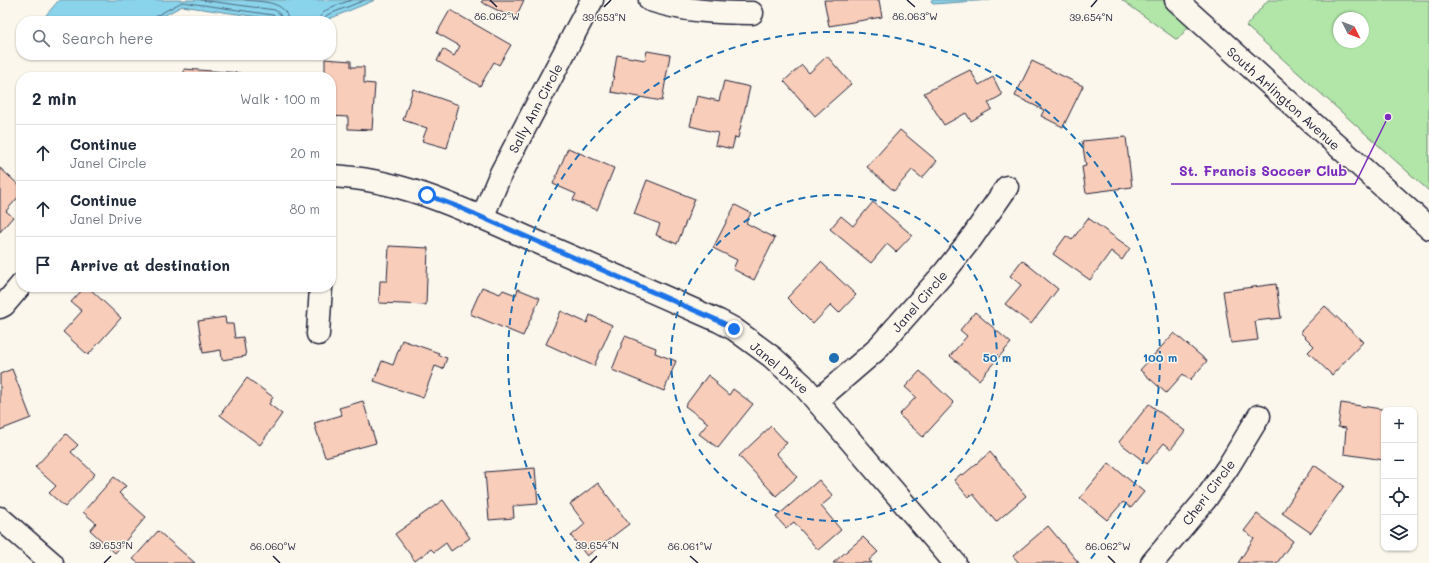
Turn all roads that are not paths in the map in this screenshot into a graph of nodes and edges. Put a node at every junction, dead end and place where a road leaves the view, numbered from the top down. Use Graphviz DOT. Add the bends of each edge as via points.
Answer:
graph roads {
  1 [pos="592,0"];
  2 [pos="650,0"];
  3 [pos="1176,0"];
  4 [pos="752,13"];
  5 [pos="336,176"];
  6 [pos="1007,187"];
  7 [pos="482,218"];
  8 [pos="1429,228"];
  9 [pos="16,290"];
  10 [pos="321,292"];
  11 [pos="0,308"];
  12 [pos="318,334"];
  13 [pos="817,401"];
  14 [pos="1259,416"];
  15 [pos="0,518"];
  16 [pos="52,563"];
  17 [pos="955,563"];
  18 [pos="1152,563"];
  1 -- 7 [label="street, Sally Ann Circle" via="501,173"];
  2 -- 4 [label="street" via="670,6 711,12"];
  3 -- 8 [label="street, South Arlington Avenue"];
  5 -- 7 [label="street" via="398,186 436,198"];
  6 -- 13 [label="street, Janel Circle" via="944,273 875,350"];
  7 -- 13 [label="street, Janel Drive" via="734,329 772,357"];
  9 -- 11 [label="street"];
  10 -- 12 [label="street"];
  13 -- 17 [label="street, Janel Drive"];
  14 -- 18 [label="street, Cheri Circle" via="1205,500"];
  15 -- 16 [label="street"];
}
